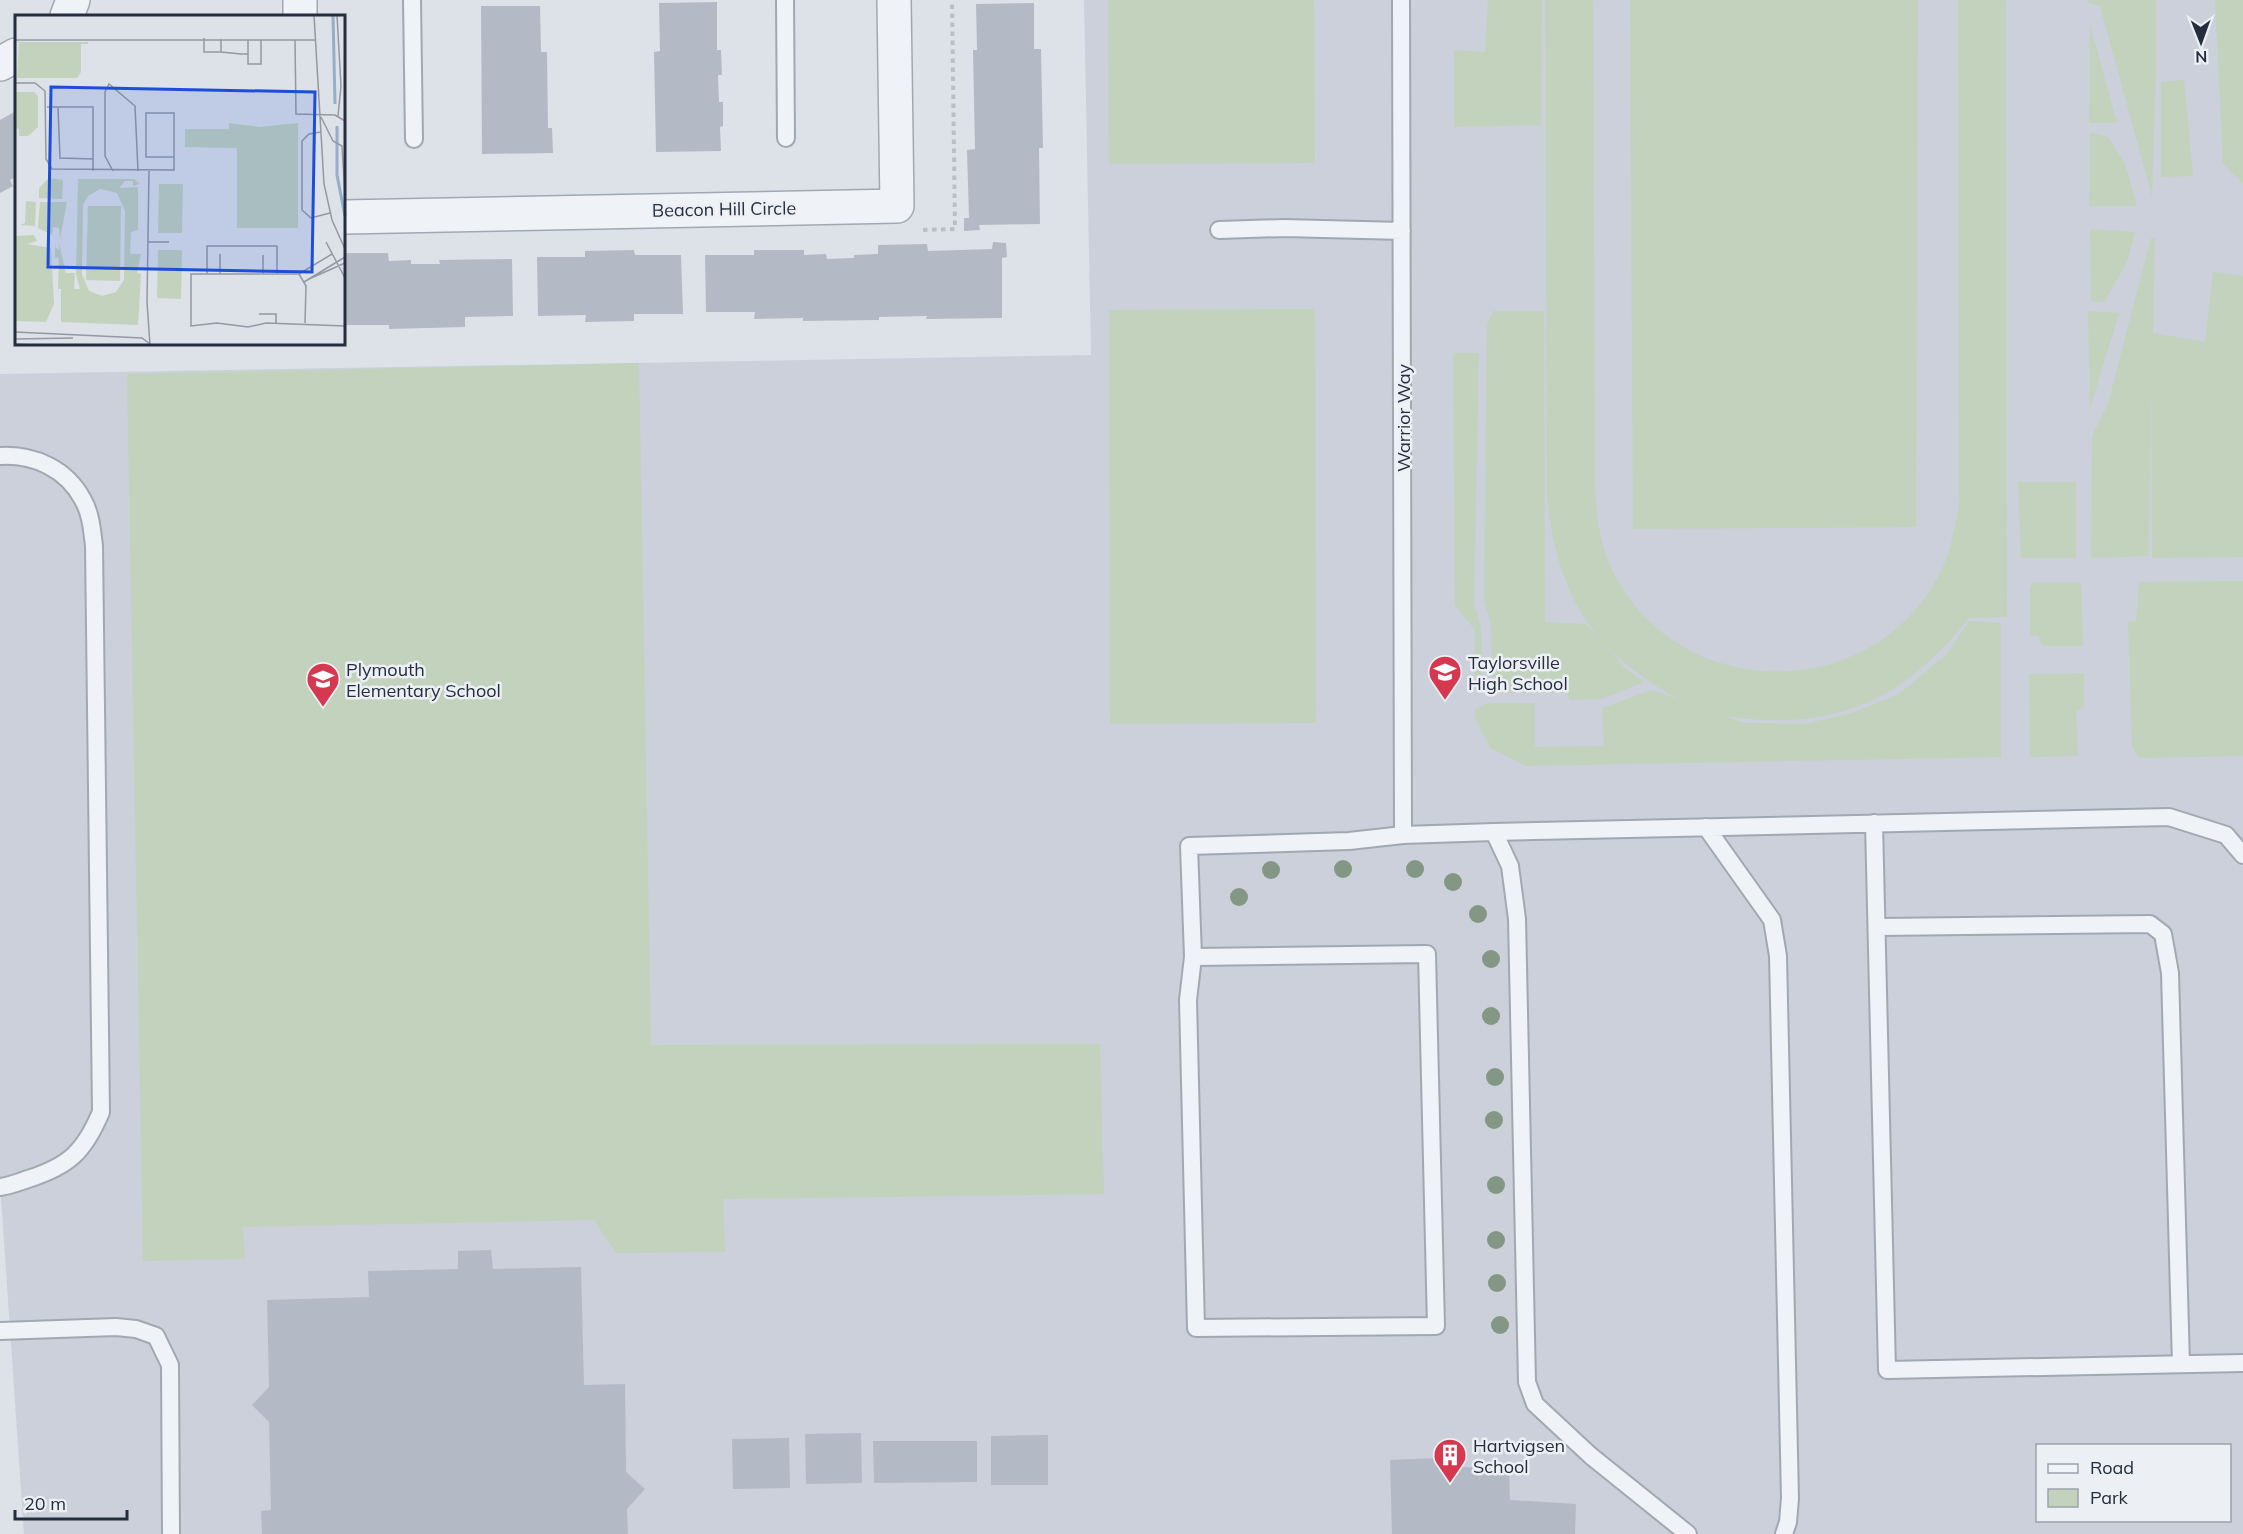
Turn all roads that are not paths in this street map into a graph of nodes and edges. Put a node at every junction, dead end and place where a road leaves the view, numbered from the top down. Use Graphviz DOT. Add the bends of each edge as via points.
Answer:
graph roads {
  1 [pos="73,0"];
  2 [pos="412,0"];
  3 [pos="785,0"];
  4 [pos="894,0"];
  5 [pos="1401,0"];
  6 [pos="67,15"];
  7 [pos="15,56"];
  8 [pos="0,64"];
  9 [pos="786,138"];
  10 [pos="414,139"];
  11 [pos="345,217"];
  12 [pos="1220,230"];
  13 [pos="1402,231"];
  14 [pos="0,456"];
  15 [pos="1874,823"];
  16 [pos="1706,827"];
  17 [pos="1494,832"];
  18 [pos="1403,835"];
  19 [pos="2243,855"];
  20 [pos="1878,927"];
  21 [pos="1193,957"];
  22 [pos="0,1187"];
  23 [pos="0,1331"];
  24 [pos="2243,1363"];
  25 [pos="2181,1364"];
  26 [pos="171,1534"];
  27 [pos="1688,1534"];
  28 [pos="1784,1534"];
  1 -- 6 [label="street"];
  2 -- 10 [label="lane"];
  3 -- 9 [label="lane"];
  4 -- 11 [label="street, Beacon Hill Circle" via="897,206"];
  5 -- 13 [label="lane, Warrior Way"];
  7 -- 8 [label="street"];
  12 -- 13 [label="lane"];
  13 -- 18 [label="lane, Warrior Way"];
  14 -- 22 [label="lane" via="33,459 54,468 83,499 90,520 94,546 101,1112 90,1137 72,1159 43,1174"];
  15 -- 16 [label="lane"];
  15 -- 19 [label="lane" via="2169,817 2226,835"];
  15 -- 20 [label="lane"];
  16 -- 17 [label="lane"];
  16 -- 28 [label="lane" via="1772,920 1778,956 1790,1498"];
  17 -- 18 [label="lane"];
  17 -- 27 [label="lane" via="1510,866 1517,919 1527,1382 1535,1404"];
  18 -- 21 [label="lane" via="1349,841 1189,846"];
  20 -- 25 [label="lane" via="2150,924 2163,934 2170,973"];
  20 -- 25 [label="lane" via="1887,1370"];
  21 -- 21 [label="lane" via="1427,954 1436,1326 1196,1328 1188,1000"];
  23 -- 26 [label="lane" via="116,1327 156,1336 170,1365"];
  24 -- 25 [label="lane"];
}
